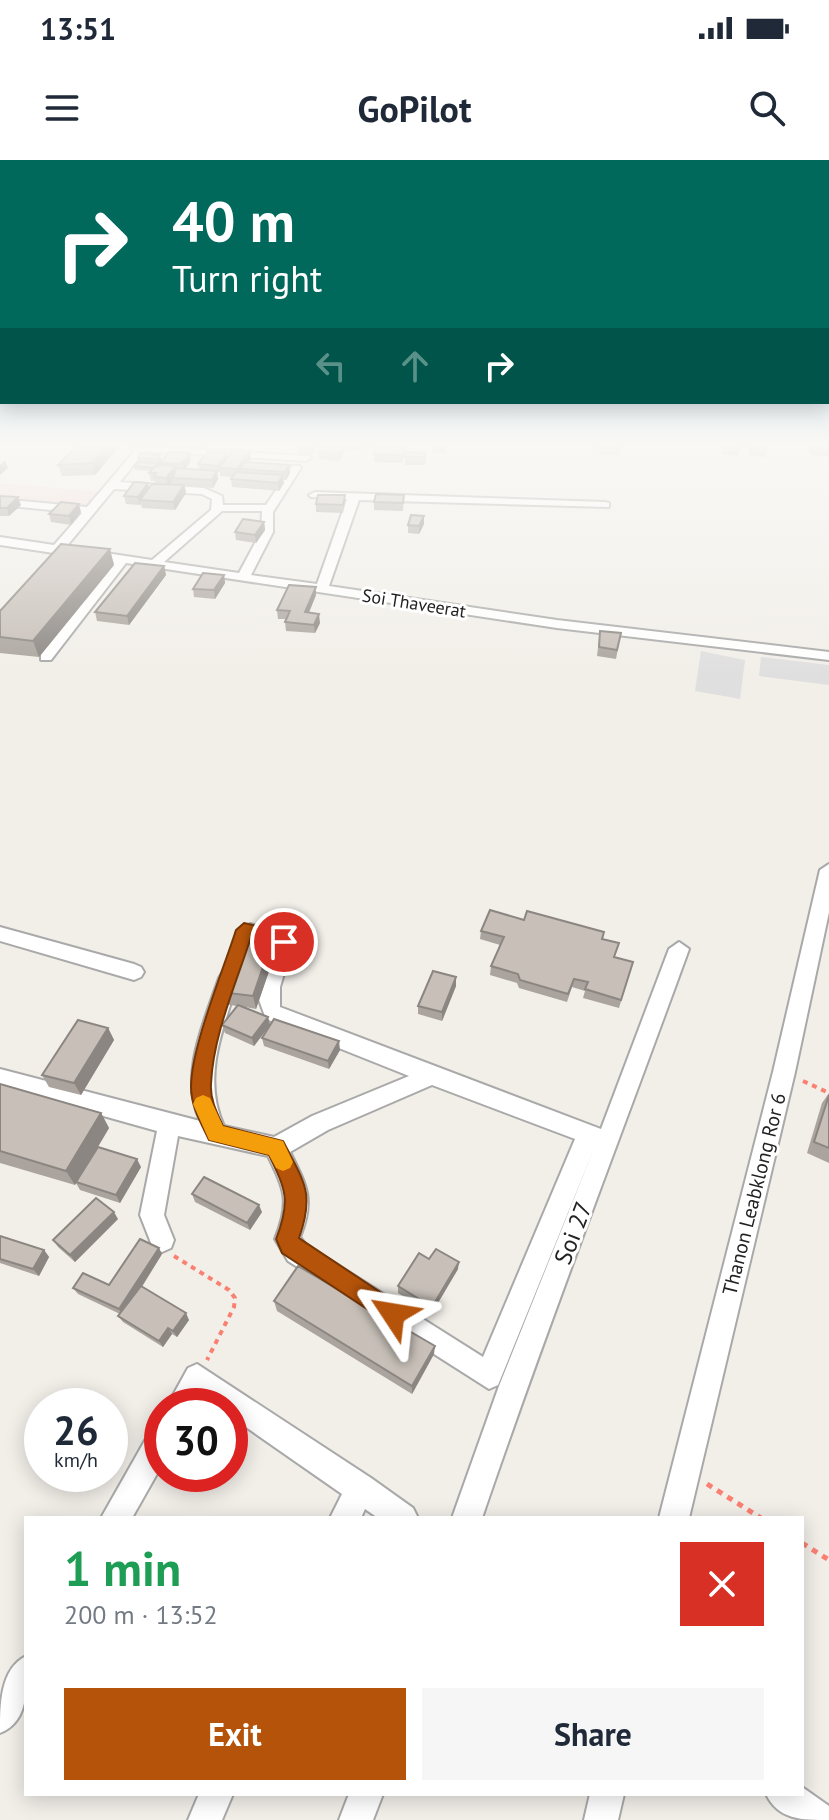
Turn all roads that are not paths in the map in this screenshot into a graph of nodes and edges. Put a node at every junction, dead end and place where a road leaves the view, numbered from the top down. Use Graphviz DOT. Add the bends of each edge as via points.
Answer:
graph roads {
  1 [pos="80,523"];
  2 [pos="205,523"];
  3 [pos="266,523"];
  4 [pos="345,523"];
  5 [pos="0,541"];
  6 [pos="58,549"];
  7 [pos="123,559"];
  8 [pos="155,564"];
  9 [pos="243,577"];
  10 [pos="322,589"];
  11 [pos="829,656"];
  12 [pos="46,657"];
  13 [pos="829,870"];
  14 [pos="0,934"];
  15 [pos="679,949"];
  16 [pos="134,972"];
  17 [pos="432,1076"];
  18 [pos="0,1078"];
  19 [pos="169,1125"];
  20 [pos="217,1134"];
  21 [pos="598,1137"];
  22 [pos="276,1148"];
  23 [pos="162,1240"];
  24 [pos="191,1388"];
  25 [pos="213,1388"];
  26 [pos="248,1412"];
  27 [pos="144,1469"];
  28 [pos="361,1488"];
  29 [pos="117,1516"];
  30 [pos="346,1516"];
  31 [pos="400,1516"];
  32 [pos="468,1516"];
  33 [pos="674,1516"];
  34 [pos="24,1675"];
  35 [pos="0,1717"];
  36 [pos="215,1796"];
  37 [pos="365,1796"];
  38 [pos="607,1796"];
  39 [pos="786,1796"];
  40 [pos="205,1820"];
  41 [pos="356,1820"];
  42 [pos="601,1820"];
  43 [pos="819,1820"];
  1 -- 6 [label="street"];
  2 -- 8 [label="street"];
  3 -- 9 [label="street"];
  4 -- 10 [label="street"];
  5 -- 6 [label="street, Soi Thaveerat"];
  6 -- 7 [label="street, Soi Thaveerat"];
  7 -- 8 [label="street, Soi Thaveerat"];
  7 -- 12 [label="street"];
  8 -- 9 [label="street, Soi Thaveerat"];
  9 -- 10 [label="street, Soi Thaveerat"];
  10 -- 11 [label="street, Soi Thaveerat"];
  13 -- 33 [label="street, Thanon Leabklong Ror 6"];
  14 -- 16 [label="street"];
  15 -- 21 [label="street, Soi 27"];
  17 -- 20 [label="street" via="273,1013 269,994 284,940 244,930 202,1074 201,1097"];
  17 -- 21 [label="street"];
  17 -- 22 [label="street" via="320,1123"];
  18 -- 19 [label="street"];
  19 -- 20 [label="street"];
  19 -- 23 [label="street" via="152,1215"];
  20 -- 22 [label="street"];
  21 -- 22 [label="street" via="489,1376 297,1253 287,1239 297,1214 296,1189"];
  21 -- 32 [label="street, Soi 27"];
  24 -- 25 [label="street" via="197,1377"];
  26 -- 28 [label="street"];
  27 -- 29 [label="street"];
  28 -- 30 [label="street"];
  28 -- 31 [label="street"];
  34 -- 35 [label="street"];
  36 -- 40 [label="street"];
  37 -- 41 [label="street"];
  38 -- 42 [label="street"];
  39 -- 43 [label="street"];
}
